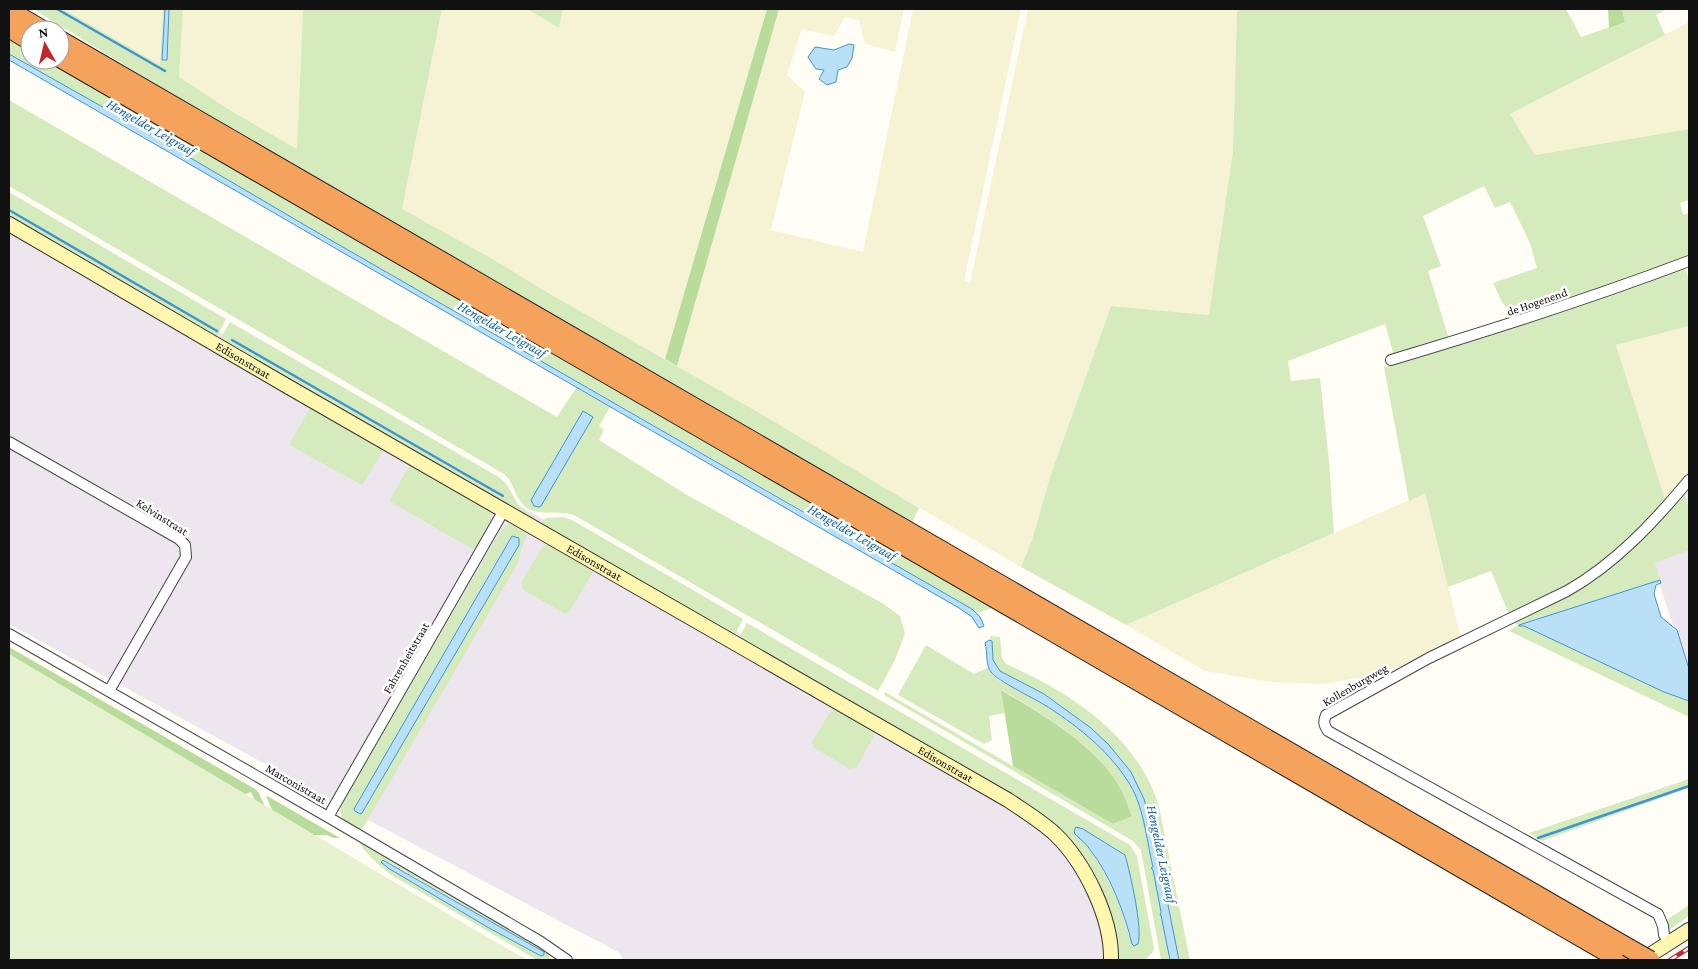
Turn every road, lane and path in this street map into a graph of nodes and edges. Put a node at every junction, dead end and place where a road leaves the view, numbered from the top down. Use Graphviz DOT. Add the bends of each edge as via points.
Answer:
graph roads {
  1 [pos="9,10"];
  2 [pos="26,20"];
  3 [pos="9,28"];
  4 [pos="20,35"];
  5 [pos="70,46"];
  6 [pos="70,64"];
  7 [pos="9,224"];
  8 [pos="1689,261"];
  9 [pos="1391,360"];
  10 [pos="9,442"];
  11 [pos="1689,480"];
  12 [pos="504,510"];
  13 [pos="9,634"];
  14 [pos="109,691"];
  15 [pos="328,817"];
  16 [pos="1689,930"];
  17 [pos="1664,935"];
  18 [pos="1620,955"];
  19 [pos="1652,956"];
  20 [pos="567,960"];
  21 [pos="1111,960"];
  22 [pos="1642,960"];
  1 -- 2 [label="highway"];
  3 -- 4 [label="highway"];
  5 -- 18 [label="highway" via="758,443"];
  6 -- 18 [label="highway"];
  7 -- 12 [label="street, Edisonstraat"];
  8 -- 9 [label="street, de Hogenend" via="1512,324"];
  10 -- 14 [label="street, Kelvinstraat" via="185,545 186,557"];
  11 -- 17 [label="street, Kollenburgweg" via="1636,538 1586,581 1429,658 1326,715 1324,720 1328,731 1653,911 1661,919"];
  12 -- 15 [label="street, Fahrenheitstraat"];
  12 -- 21 [label="street, Edisonstraat" via="1035,818 1060,839 1083,869 1098,898"];
  13 -- 14 [label="street, Marconistraat"];
  14 -- 15 [label="street, Marconistraat"];
  15 -- 20 [label="street, Marconistraat"];
  16 -- 19 [label="street"];
  18 -- 19 [label="highway, bridge"];
  19 -- 22 [label="street"];
}
